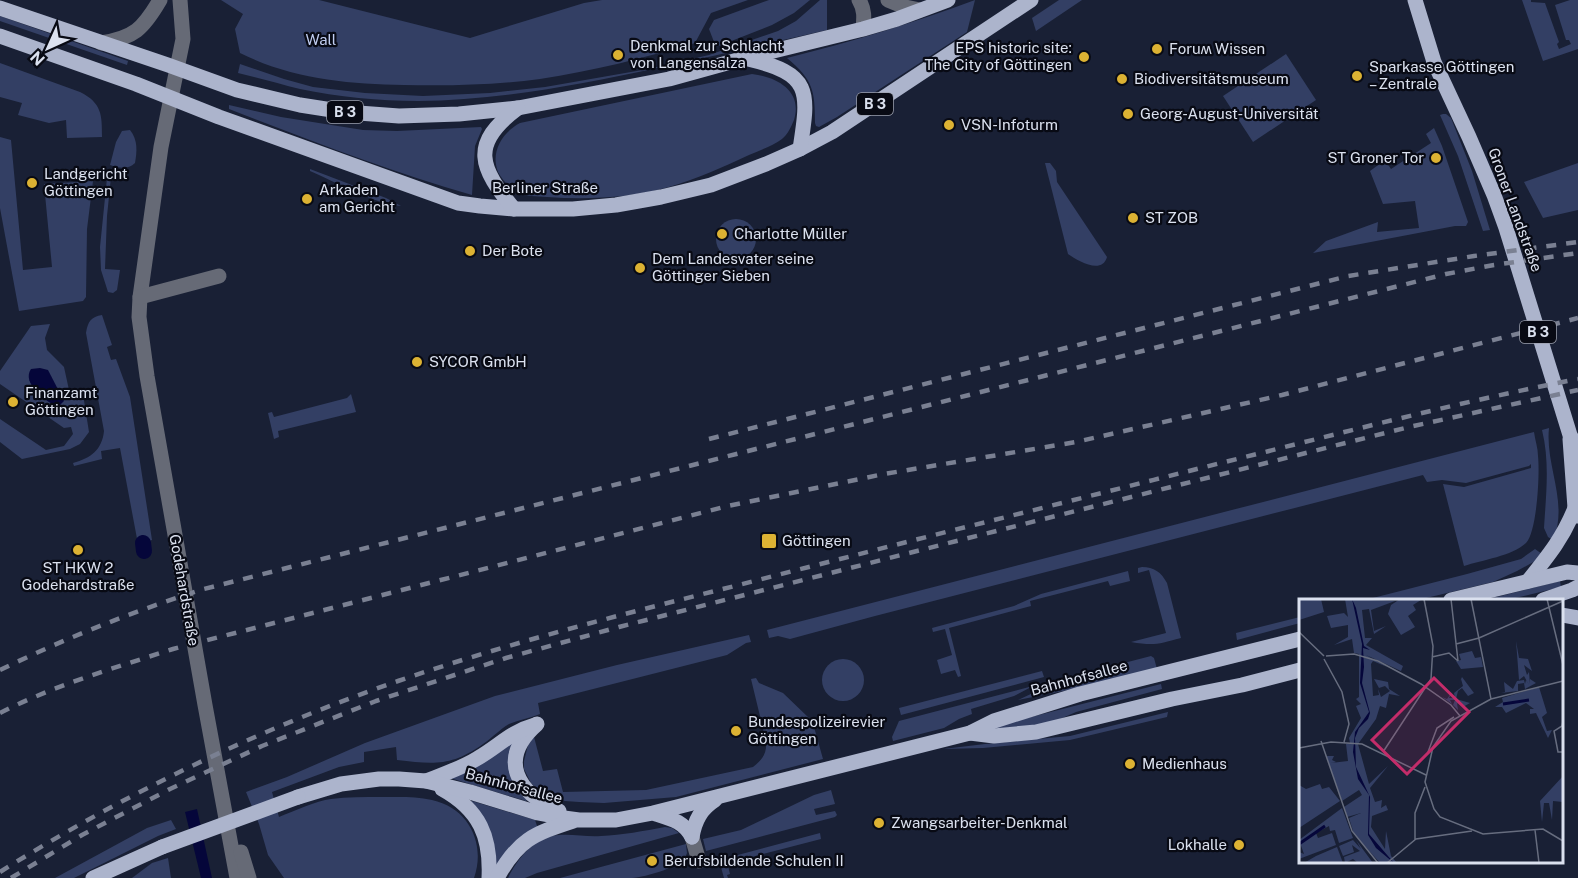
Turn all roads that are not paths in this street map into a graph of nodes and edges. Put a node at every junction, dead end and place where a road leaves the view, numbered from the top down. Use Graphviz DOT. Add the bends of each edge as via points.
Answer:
graph roads {
  1 [pos="160,0"];
  2 [pos="173,0"];
  3 [pos="180,0"];
  4 [pos="860,0"];
  5 [pos="888,0"];
  6 [pos="948,0"];
  7 [pos="1031,0"];
  8 [pos="1415,0"];
  9 [pos="0,8"];
  10 [pos="920,10"];
  11 [pos="863,29"];
  12 [pos="0,36"];
  13 [pos="101,43"];
  14 [pos="745,58"];
  15 [pos="172,67"];
  16 [pos="167,95"];
  17 [pos="518,108"];
  18 [pos="800,149"];
  19 [pos="514,209"];
  20 [pos="219,276"];
  21 [pos="140,297"];
  22 [pos="147,376"];
  23 [pos="1574,434"];
  24 [pos="1578,450"];
  25 [pos="1576,513"];
  26 [pos="1578,573"];
  27 [pos="1528,581"];
  28 [pos="1578,587"];
  29 [pos="1455,599"];
  30 [pos="1546,599"];
  31 [pos="1563,615"];
  32 [pos="1578,618"];
  33 [pos="1299,639"];
  34 [pos="1200,665"];
  35 [pos="1299,670"];
  36 [pos="1205,692"];
  37 [pos="970,733"];
  38 [pos="426,781"];
  39 [pos="720,797"];
  40 [pos="224,804"];
  41 [pos="653,813"];
  42 [pos="579,820"];
  43 [pos="692,837"];
  44 [pos="699,861"];
  45 [pos="93,878"];
  46 [pos="237,878"];
  47 [pos="249,878"];
  48 [pos="489,878"];
  49 [pos="497,878"];
  1 -- 13 [label="street" via="136,32"];
  2 -- 15 [label="street"];
  3 -- 15 [label="street" via="183,39"];
  4 -- 11 [label="street" via="865,17"];
  5 -- 10 [label="street"];
  6 -- 10 [label="main road, B 3"];
  7 -- 18 [label="main road, Berliner Straße / B 3" via="832,132"];
  8 -- 23 [label="main road, Groner Landstraße / B 3" via="1434,62 1506,228"];
  9 -- 13 [label="main road, B 3"];
  10 -- 11 [label="main road, B 3"];
  11 -- 14 [label="main road, B 3"];
  12 -- 16 [label="main road, Berliner Straße / B 3"];
  13 -- 15 [label="main road, B 3"];
  14 -- 17 [label="main road, B 3" via="669,79"];
  14 -- 18 [label="main road" via="782,69 801,87 806,109"];
  15 -- 16 [label="street, Godehardstraße"];
  15 -- 17 [label="main road, B 3" via="247,93 345,112 399,116"];
  16 -- 19 [label="main road, Berliner Straße / B 3" via="458,203"];
  16 -- 21 [label="street, Godehardstraße"];
  16 -- 22 [label="street, Godehardstraße" via="145,192 131,299 131,318"];
  17 -- 19 [label="main road" via="495,128 485,163 492,181"];
  18 -- 19 [label="main road, Berliner Straße / B 3" via="711,185 661,197 573,209"];
  20 -- 21 [label="street"];
  21 -- 22 [label="street, Godehardstraße"];
  22 -- 40 [label="street, Godehardstraße"];
  23 -- 24 [label="main road, Groner Landstraße / B 3"];
  23 -- 25 [label="main road, Groner Landstraße / B 3"];
  25 -- 27 [label="main road" via="1554,550"];
  26 -- 27 [label="main road"];
  27 -- 29 [label="main road"];
  28 -- 30 [label="main road"];
  31 -- 32 [label="main road"];
  33 -- 34 [label="main road, Bahnhofsallee"];
  34 -- 36 [label="main road"];
  34 -- 37 [label="main road, Bahnhofsallee" via="1080,694 994,721"];
  35 -- 36 [label="main road, Bahnhofsallee"];
  36 -- 37 [label="main road, Bahnhofsallee" via="1036,732 994,736"];
  37 -- 39 [label="main road, Bahnhofsallee"];
  38 -- 42 [label="main road, Bahnhofsallee" via="538,813"];
  38 -- 42 [label="main road" via="467,765 513,733 537,724 527,733 517,754 519,780 538,800"];
  38 -- 45 [label="main road, Bahnhofsallee, bridge" via="378,779 325,788 162,847"];
  38 -- 48 [label="main road" via="456,799 481,825 489,851"];
  39 -- 41 [label="main road, Bahnhofsallee"];
  39 -- 43 [label="main road" via="700,814"];
  40 -- 46 [label="street, Godehardstraße"];
  40 -- 47 [label="street, Godehardstraße"];
  41 -- 42 [label="main road, Bahnhofsallee" via="616,820"];
  41 -- 43 [label="main road" via="680,822"];
  42 -- 49 [label="main road" via="529,838 511,855"];
  43 -- 44 [label="street"];
}
